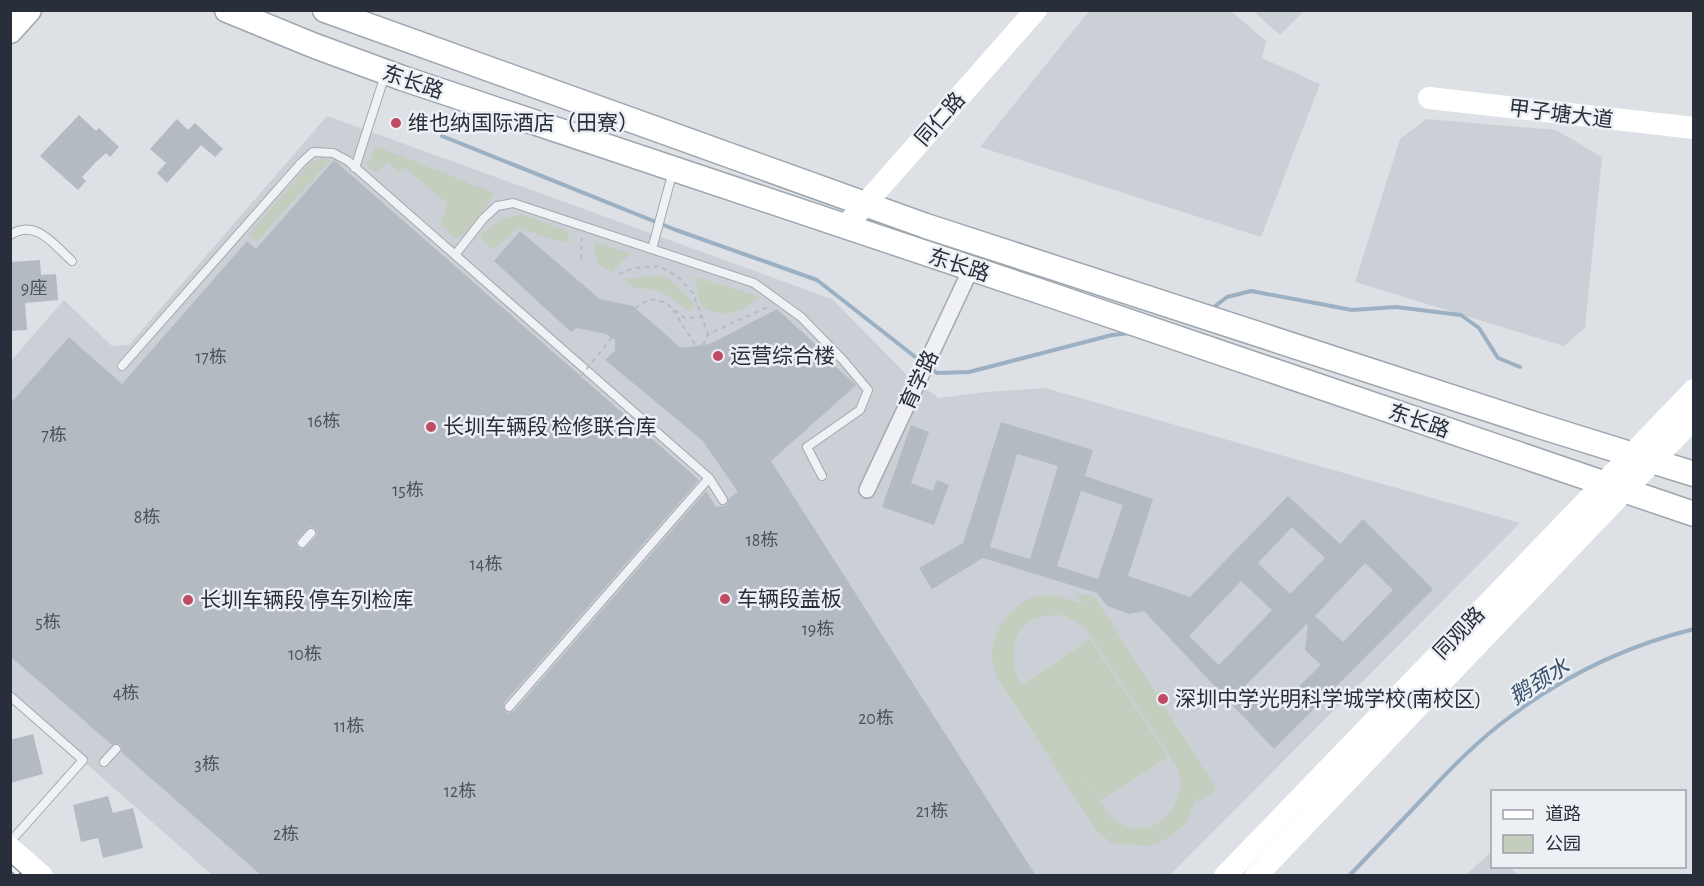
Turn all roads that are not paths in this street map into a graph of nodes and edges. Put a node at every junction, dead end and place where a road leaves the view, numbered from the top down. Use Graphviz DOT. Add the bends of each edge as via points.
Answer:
graph roads {
  1 [pos="227,10"];
  2 [pos="325,10"];
  3 [pos="1018,10"];
  4 [pos="1036,10"];
  5 [pos="386,72"];
  6 [pos="1429,98"];
  7 [pos="943,105"];
  8 [pos="1694,128"];
  9 [pos="356,168"];
  10 [pos="673,169"];
  11 [pos="857,201"];
  12 [pos="837,224"];
  13 [pos="10,236"];
  14 [pos="652,249"];
  15 [pos="455,255"];
  16 [pos="72,261"];
  17 [pos="971,269"];
  18 [pos="122,366"];
  19 [pos="1694,390"];
  20 [pos="1694,418"];
  21 [pos="1641,459"];
  22 [pos="1694,474"];
  23 [pos="822,476"];
  24 [pos="709,478"];
  25 [pos="1613,488"];
  26 [pos="867,490"];
  27 [pos="723,500"];
  28 [pos="1694,514"];
  29 [pos="311,533"];
  30 [pos="302,543"];
  31 [pos="10,696"];
  32 [pos="509,707"];
  33 [pos="116,748"];
  34 [pos="104,762"];
  35 [pos="1296,817"];
  36 [pos="10,842"];
  37 [pos="10,848"];
  38 [pos="42,876"];
  39 [pos="1225,876"];
  40 [pos="1256,876"];
  1 -- 5 [label="main road, 东长路"];
  2 -- 11 [label="main road, 东长路"];
  3 -- 7 [label="street, 同仁路"];
  4 -- 7 [label="street, 同仁路"];
  5 -- 9 [label="lane"];
  5 -- 10 [label="main road, 东长路"];
  6 -- 8 [label="street, 甲子塘大道"];
  7 -- 11 [label="street, 同仁路"];
  9 -- 15 [label="lane"];
  9 -- 18 [label="lane" via="333,153 313,152"];
  10 -- 12 [label="main road, 东长路"];
  10 -- 14 [label="lane"];
  11 -- 12 [label="street, 同仁路"];
  11 -- 21 [label="main road, 东长路"];
  12 -- 17 [label="main road, 东长路"];
  13 -- 16 [label="lane" via="22,230 40,232"];
  14 -- 15 [label="lane" via="513,203 497,207 483,219"];
  14 -- 23 [label="lane" via="754,283 801,317 868,390 860,410 807,447"];
  15 -- 24 [label="lane"];
  17 -- 25 [label="main road, 东长路"];
  17 -- 26 [label="street, 育学路"];
  19 -- 21 [label="street, 同观路"];
  20 -- 21 [label="street, 同观路"];
  21 -- 22 [label="main road, 东长路"];
  21 -- 25 [label="street, 同观路"];
  24 -- 27 [label="lane"];
  24 -- 32 [label="lane"];
  25 -- 28 [label="main road, 东长路"];
  25 -- 35 [label="street, 同观路"];
  29 -- 30 [label="lane"];
  31 -- 36 [label="lane" via="83,760"];
  33 -- 34 [label="lane"];
  35 -- 39 [label="street, 同观路"];
  35 -- 40 [label="street, 同观路"];
  37 -- 38 [label="street"];
}
